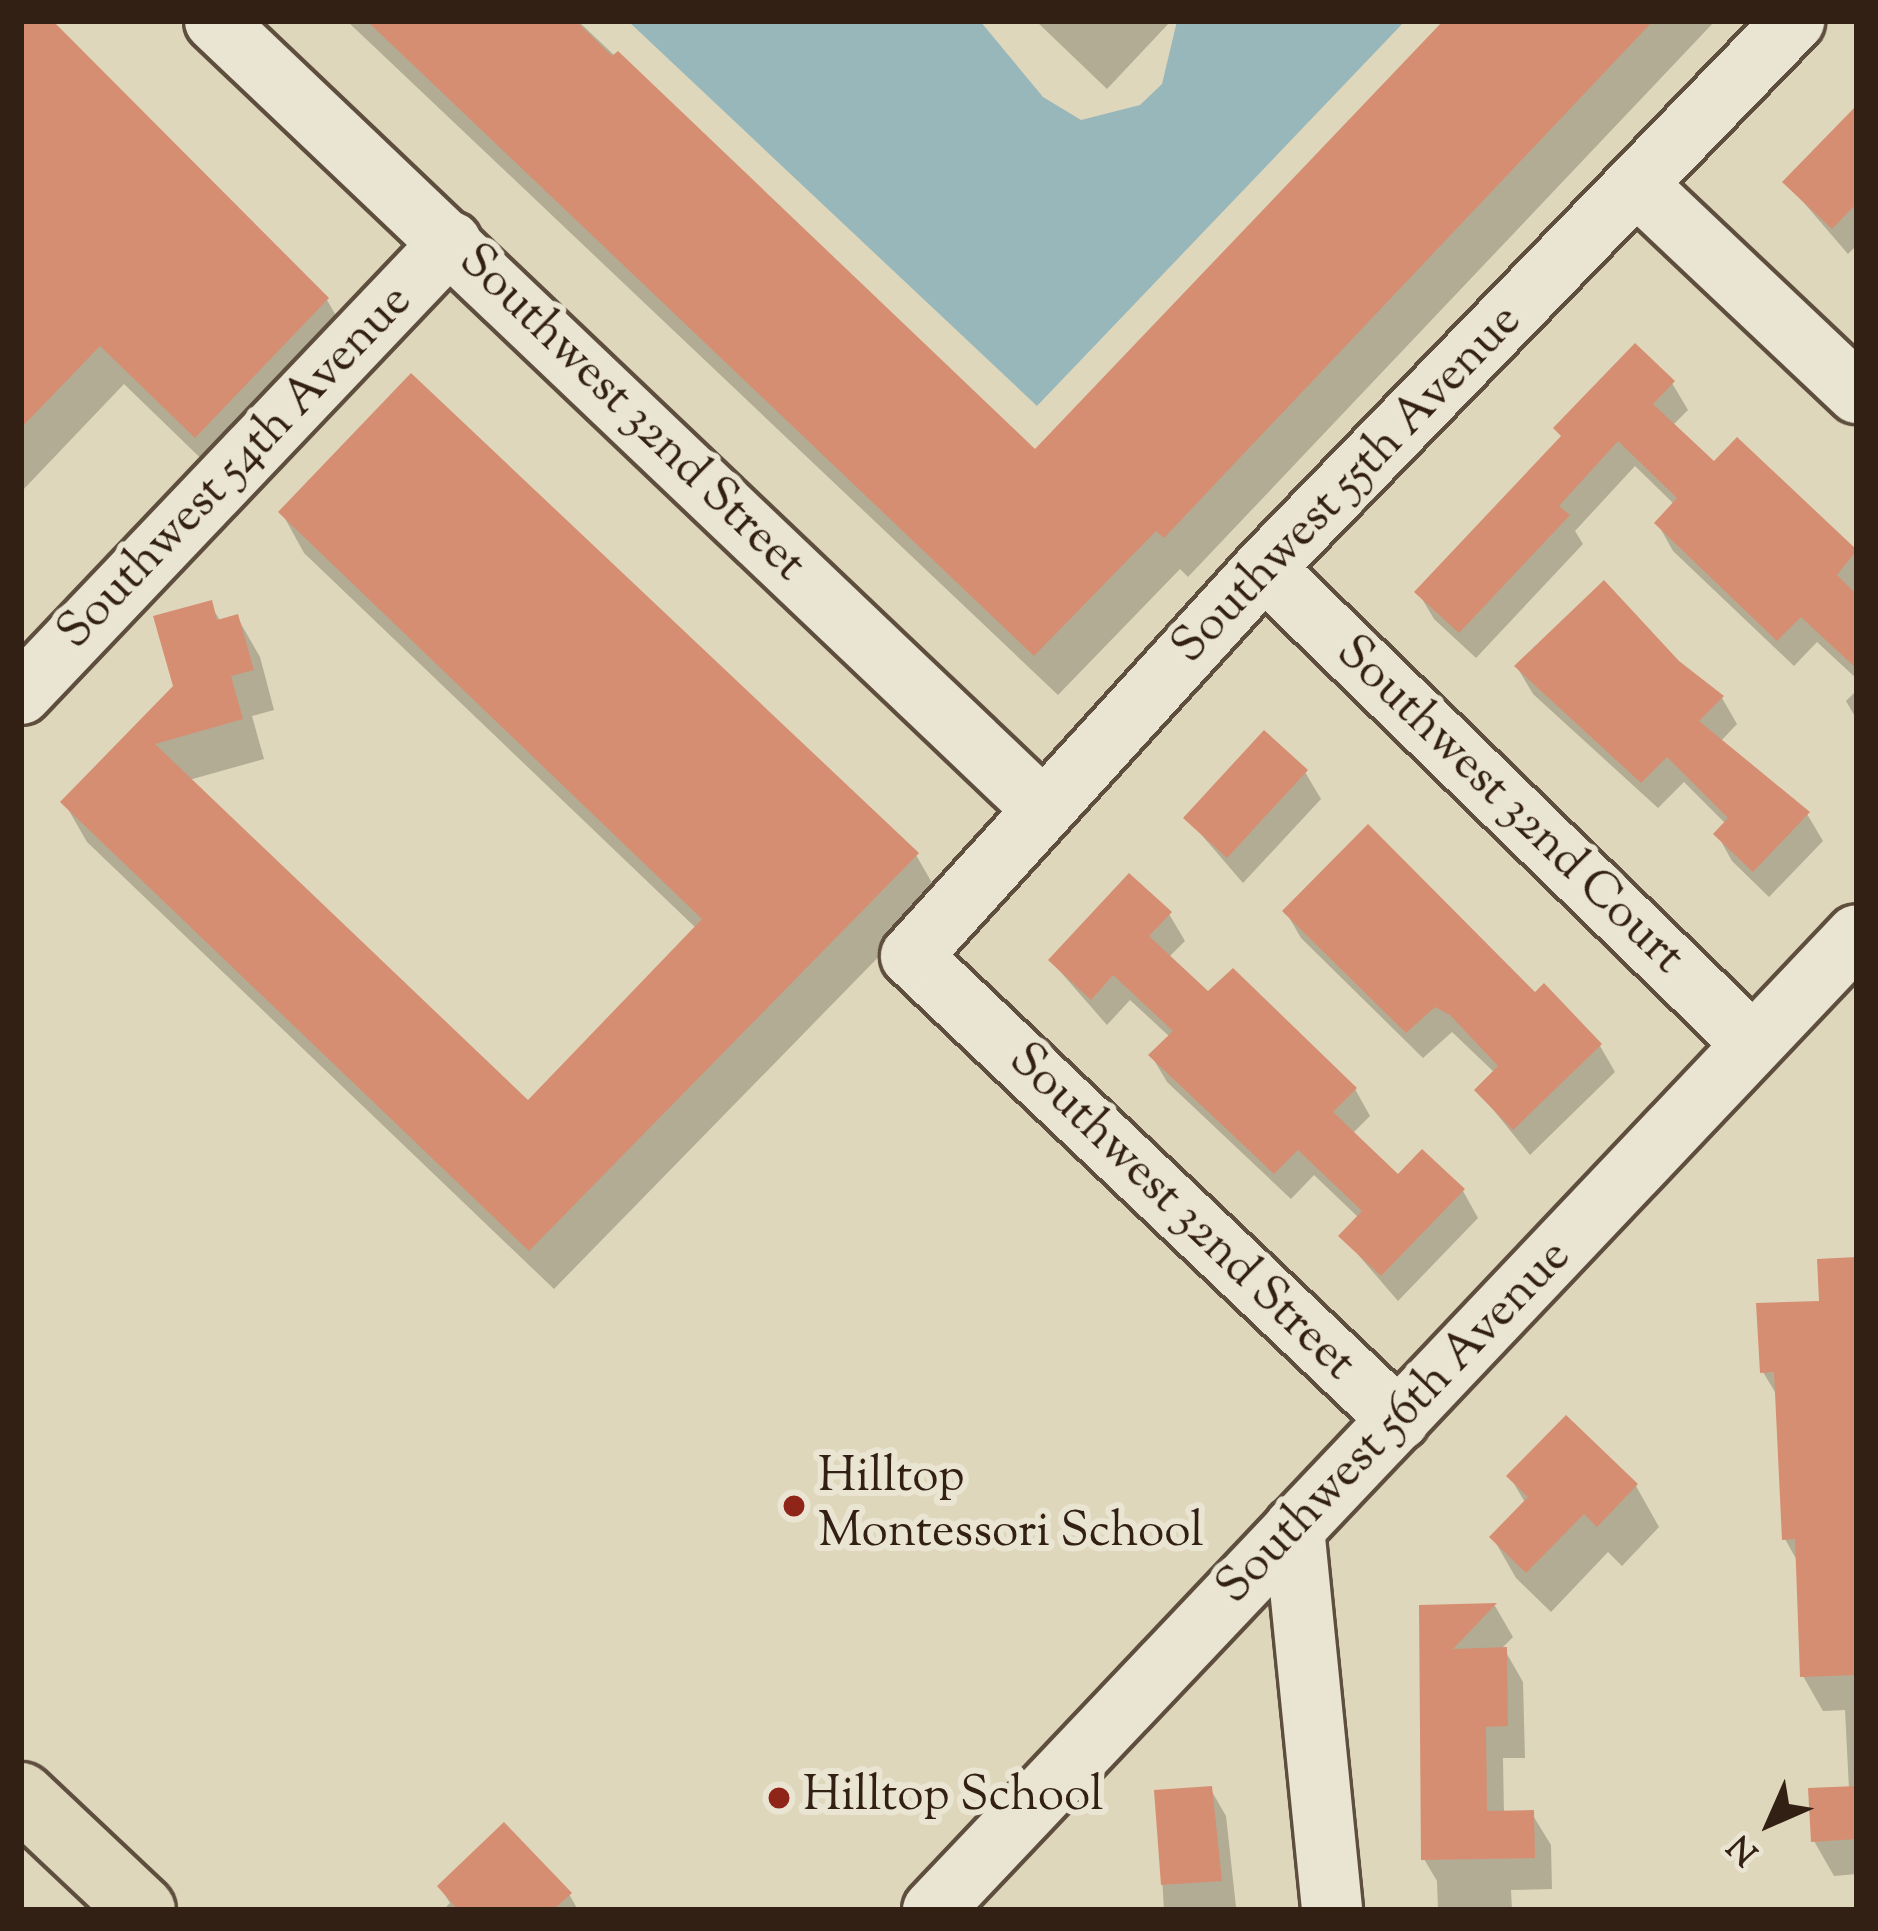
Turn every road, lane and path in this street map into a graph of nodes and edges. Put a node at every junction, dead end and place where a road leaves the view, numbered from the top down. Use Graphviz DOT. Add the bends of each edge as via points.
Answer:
graph roads {
  1 [pos="215,21"];
  2 [pos="1794,21"];
  3 [pos="1636,185"];
  4 [pos="451,242"];
  5 [pos="1857,393"];
  6 [pos="1264,568"];
  7 [pos="21,694"];
  8 [pos="1044,810"];
  9 [pos="1857,935"];
  10 [pos="911,956"];
  11 [pos="1754,1044"];
  12 [pos="1399,1420"];
  13 [pos="1294,1528"];
  14 [pos="21,1796"];
  15 [pos="142,1910"];
  16 [pos="933,1910"];
  17 [pos="1332,1910"];
  1 -- 4 [label="street, Southwest 32nd Street"];
  2 -- 3 [label="street, Southwest 55th Avenue"];
  3 -- 5 [label="street"];
  3 -- 6 [label="street, Southwest 55th Avenue"];
  4 -- 7 [label="street, Southwest 54th Avenue"];
  4 -- 8 [label="street, Southwest 32nd Street"];
  6 -- 8 [label="street, Southwest 55th Avenue"];
  6 -- 11 [label="street, Southwest 32nd Court"];
  8 -- 10 [label="street, Southwest 55th Avenue"];
  9 -- 11 [label="street, Southwest 56th Avenue"];
  10 -- 12 [label="street, Southwest 32nd Street"];
  11 -- 12 [label="street, Southwest 56th Avenue"];
  12 -- 13 [label="street, Southwest 56th Avenue"];
  13 -- 16 [label="street, Southwest 56th Avenue"];
  13 -- 17 [label="street"];
  14 -- 15 [label="main road"];
}
